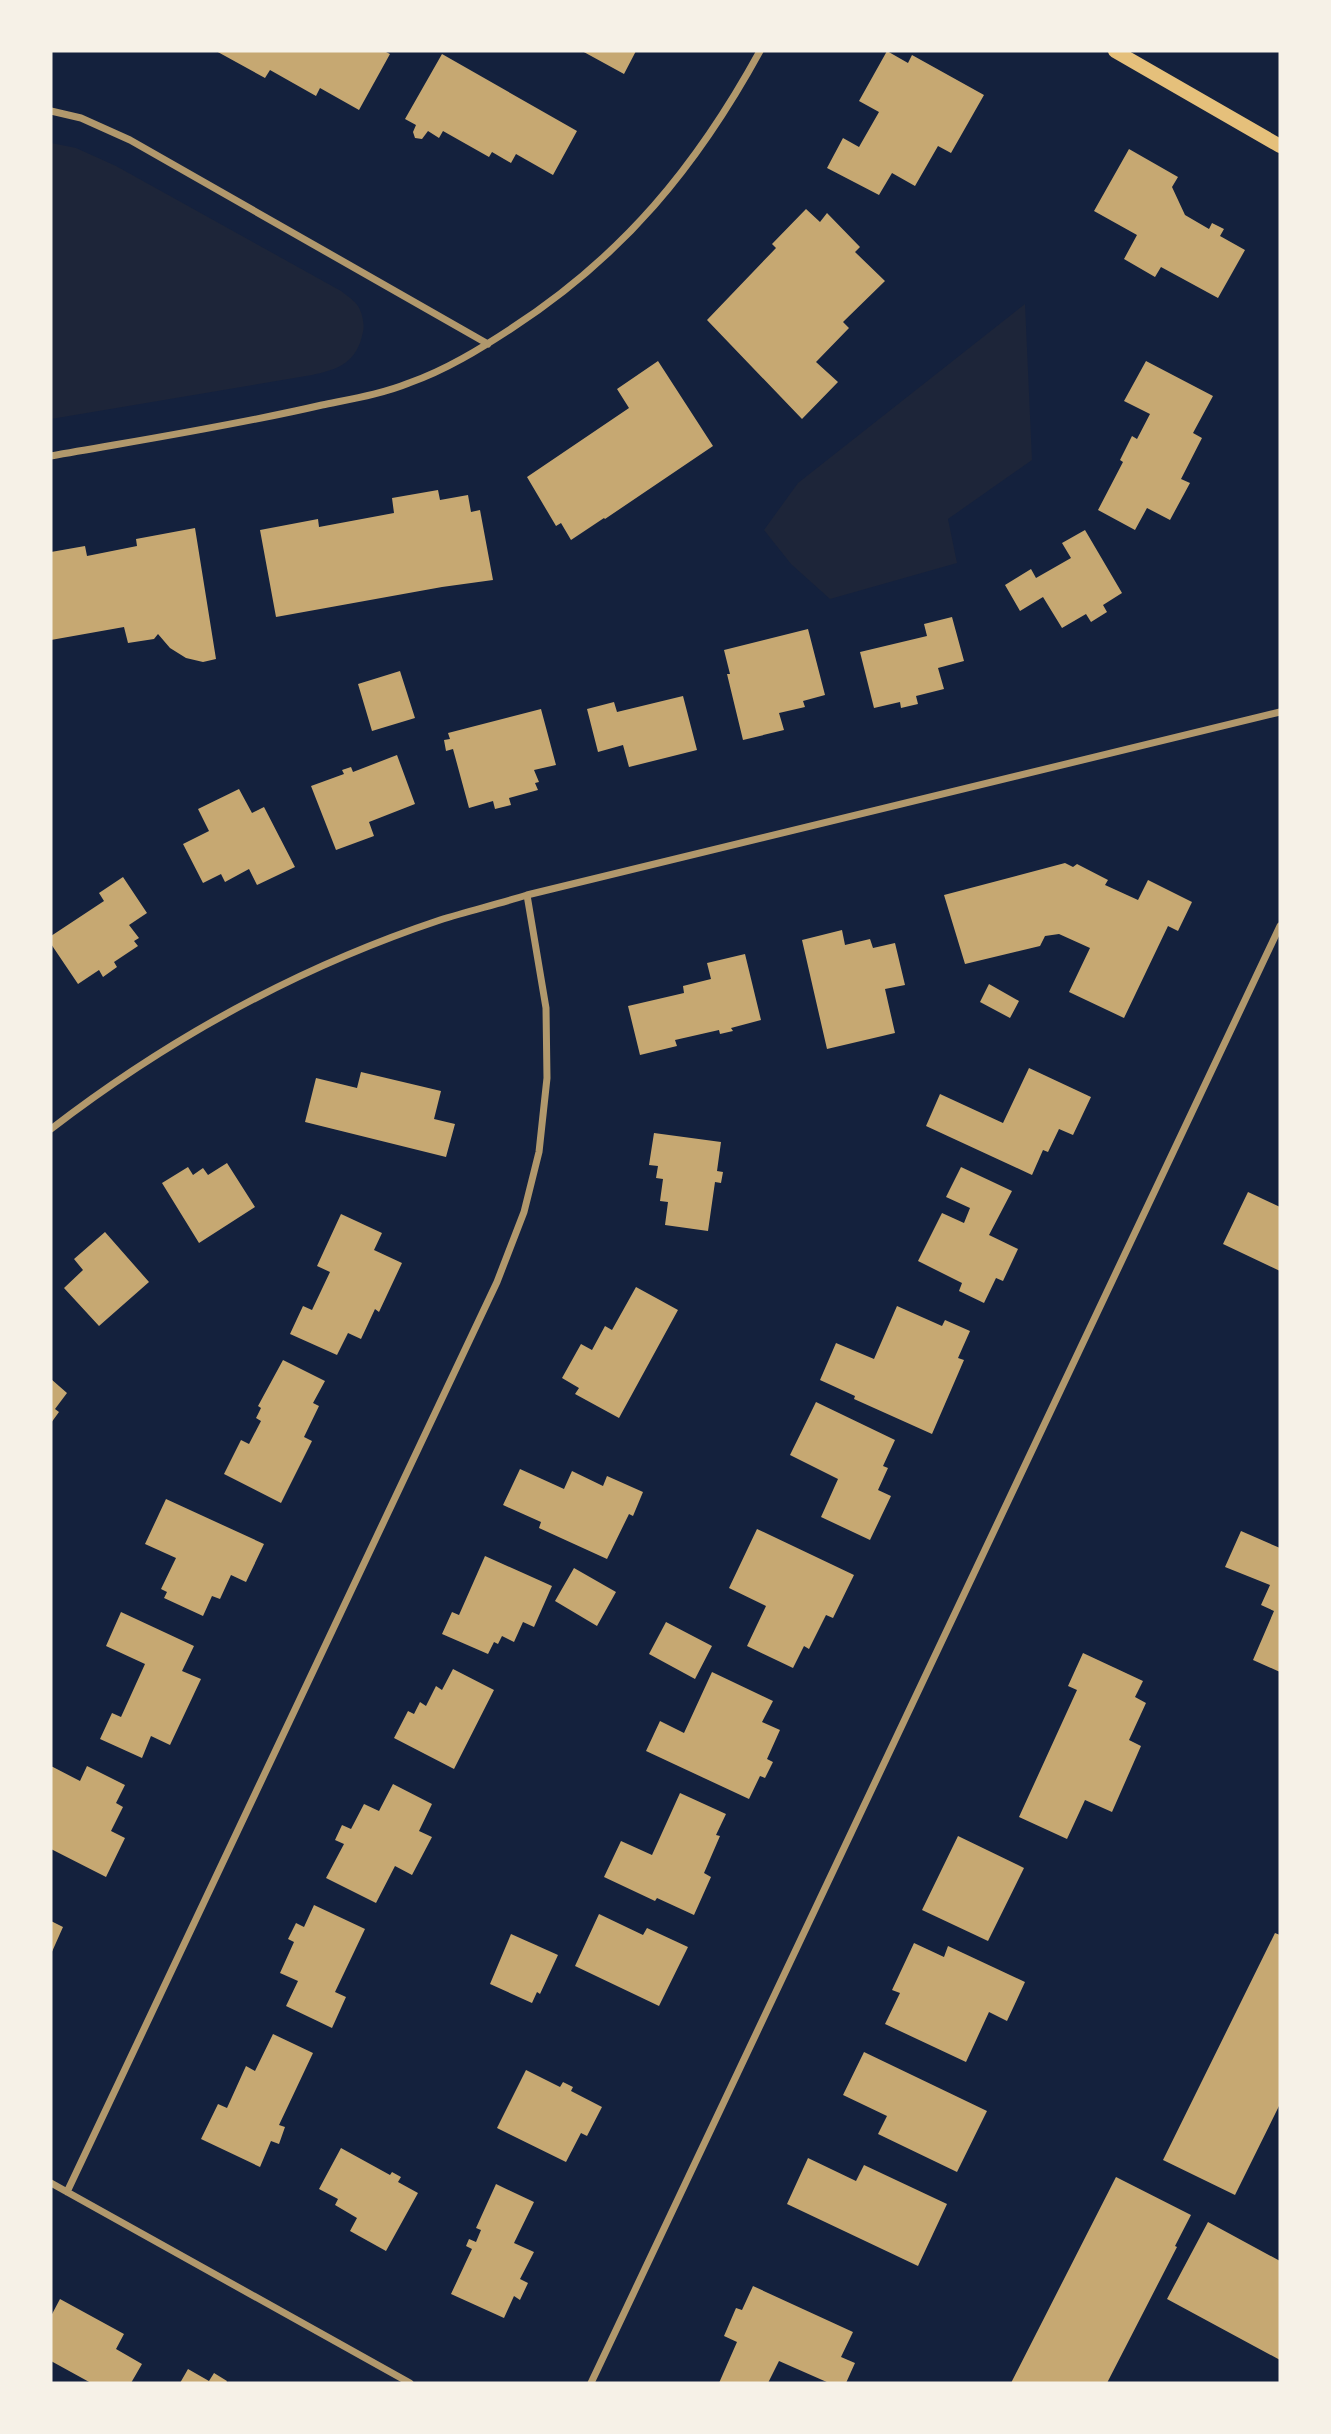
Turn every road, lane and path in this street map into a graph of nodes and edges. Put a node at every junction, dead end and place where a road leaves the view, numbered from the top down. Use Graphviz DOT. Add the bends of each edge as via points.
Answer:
graph roads {
  1 [pos="760,51"];
  2 [pos="1115,51"];
  3 [pos="51,111"];
  4 [pos="1280,146"];
  5 [pos="488,344"];
  6 [pos="51,456"];
  7 [pos="1280,712"];
  8 [pos="527,895"];
  9 [pos="1280,926"];
  10 [pos="51,1129"];
  11 [pos="51,2183"];
  12 [pos="66,2192"];
  13 [pos="410,2383"];
  14 [pos="591,2383"];
  1 -- 5 [label="street" via="734,98 662,199 560,296"];
  2 -- 4 [label="main road"];
  3 -- 5 [label="street" via="130,139"];
  5 -- 6 [label="street" via="408,384 351,399"];
  7 -- 8 [label="street"];
  8 -- 10 [label="street" via="441,920 296,977 150,1058"];
  8 -- 12 [label="street" via="545,1008 547,1078 539,1152 524,1212 497,1282"];
  9 -- 14 [label="street"];
  11 -- 12 [label="street"];
  12 -- 13 [label="street"];
}
